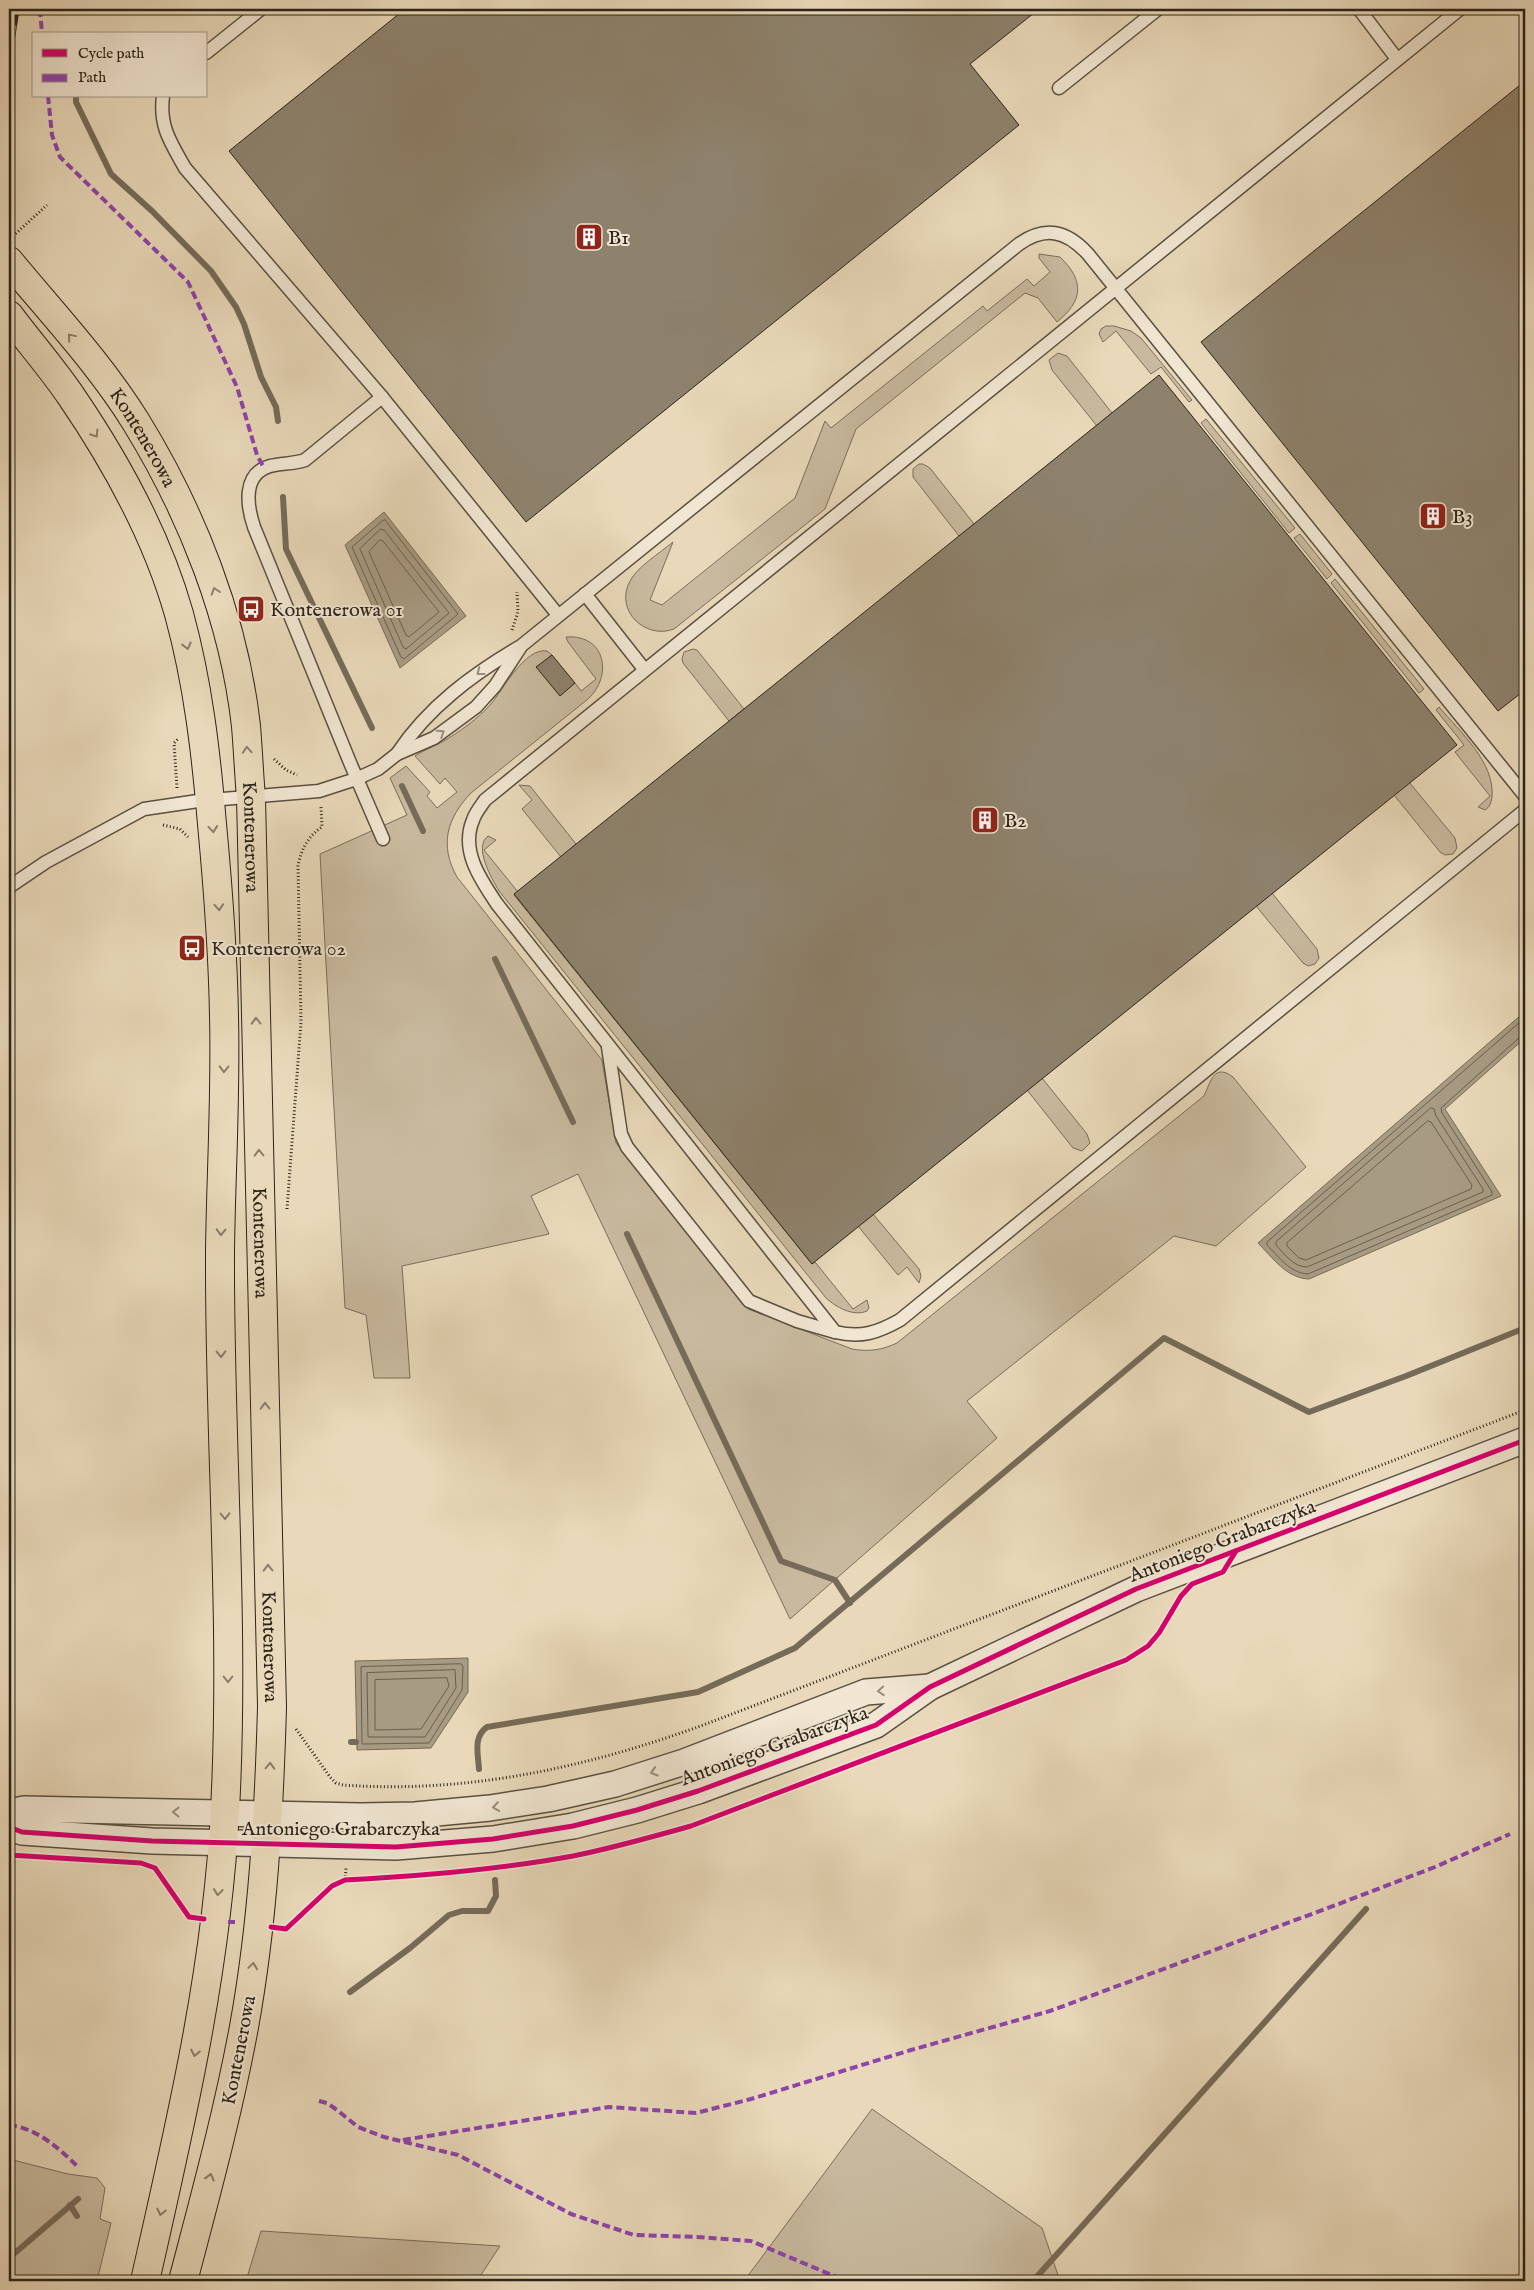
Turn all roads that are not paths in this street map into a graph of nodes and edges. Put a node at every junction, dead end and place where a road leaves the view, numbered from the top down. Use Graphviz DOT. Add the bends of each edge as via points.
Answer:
graph roads {
  1 [pos="261,9"];
  2 [pos="1158,9"];
  3 [pos="1359,9"];
  4 [pos="1460,9"];
  5 [pos="208,50"];
  6 [pos="1397,59"];
  7 [pos="1059,88"];
  8 [pos="163,98"];
  9 [pos="11,249"];
  10 [pos="1115,288"];
  11 [pos="9,315"];
  12 [pos="382,397"];
  13 [pos="585,594"];
  14 [pos="558,615"];
  15 [pos="521,646"];
  16 [pos="644,669"];
  17 [pos="397,754"];
  18 [pos="356,779"];
  19 [pos="1525,796"];
  20 [pos="251,798"];
  21 [pos="210,800"];
  22 [pos="1525,810"];
  23 [pos="383,839"];
  24 [pos="9,886"];
  25 [pos="608,1047"];
  26 [pos="834,1332"];
  27 [pos="1525,1440"];
  28 [pos="930,1687"];
  29 [pos="9,1812"];
  30 [pos="225,1813"];
  31 [pos="269,1814"];
  32 [pos="9,1826"];
  33 [pos="223,1844"];
  34 [pos="266,1845"];
  35 [pos="145,2281"];
  36 [pos="183,2281"];
  1 -- 5 [label="lane"];
  2 -- 7 [label="lane"];
  3 -- 6 [label="lane"];
  4 -- 6 [label="lane"];
  6 -- 10 [label="lane"];
  8 -- 12 [label="lane" via="161,114 167,136 185,168"];
  20 -- 9 [label="main road, Kontenerowa, one-way" via="246,726 235,664 216,591 191,527 135,421"];
  10 -- 13 [label="lane" via="1073,240 1054,233 1028,238"];
  10 -- 16 [label="lane"];
  10 -- 19 [label="lane"];
  11 -- 21 [label="main road, Kontenerowa, one-way" via="74,401 124,482 156,550 178,609 194,678"];
  12 -- 14 [label="lane"];
  12 -- 18 [label="lane" via="311,456 259,472 248,495 248,510 254,527"];
  13 -- 14 [label="lane"];
  13 -- 16 [label="lane"];
  14 -- 15 [label="lane"];
  15 -- 17 [label="lane, one-way" via="488,666 433,709"];
  17 -- 15 [label="lane, one-way" via="434,738 476,707 495,686"];
  16 -- 25 [label="lane" via="484,800 472,821 469,840 477,871 497,904"];
  17 -- 18 [label="lane" via="378,769"];
  18 -- 20 [label="lane" via="319,791"];
  18 -- 23 [label="lane"];
  20 -- 21 [label="lane"];
  31 -- 20 [label="main road, Kontenerowa, one-way" via="272,1707"];
  21 -- 24 [label="lane" via="144,809 46,862"];
  21 -- 30 [label="main road, Kontenerowa, one-way" via="222,941 224,1022 220,1268 228,1639"];
  22 -- 26 [label="lane" via="900,1320 882,1331 864,1335"];
  25 -- 26 [label="lane"];
  25 -- 26 [label="lane" via="621,1134 627,1147 748,1301"];
  27 -- 28 [label="street, Antoniego Grabarczyka" via="1136,1589"];
  28 -- 31 [label="street, Antoniego Grabarczyka, one-way" via="866,1692 684,1762 616,1784 548,1799 415,1815"];
  28 -- 34 [label="street, Antoniego Grabarczyka" via="876,1725 698,1790 573,1826 493,1839 396,1847"];
  30 -- 29 [label="street, Antoniego Grabarczyka, one-way" via="24,1809"];
  30 -- 31 [label="street, Antoniego Grabarczyka"];
  30 -- 33 [label="main road, Kontenerowa"];
  31 -- 34 [label="main road, Kontenerowa"];
  32 -- 33 [label="street, Antoniego Grabarczyka" via="22,1832"];
  33 -- 34 [label="street, Antoniego Grabarczyka"];
  33 -- 35 [label="main road, Kontenerowa, one-way" via="198,2037"];
  36 -- 34 [label="main road, Kontenerowa, one-way" via="233,2083 244,2026 256,1949"];
}
